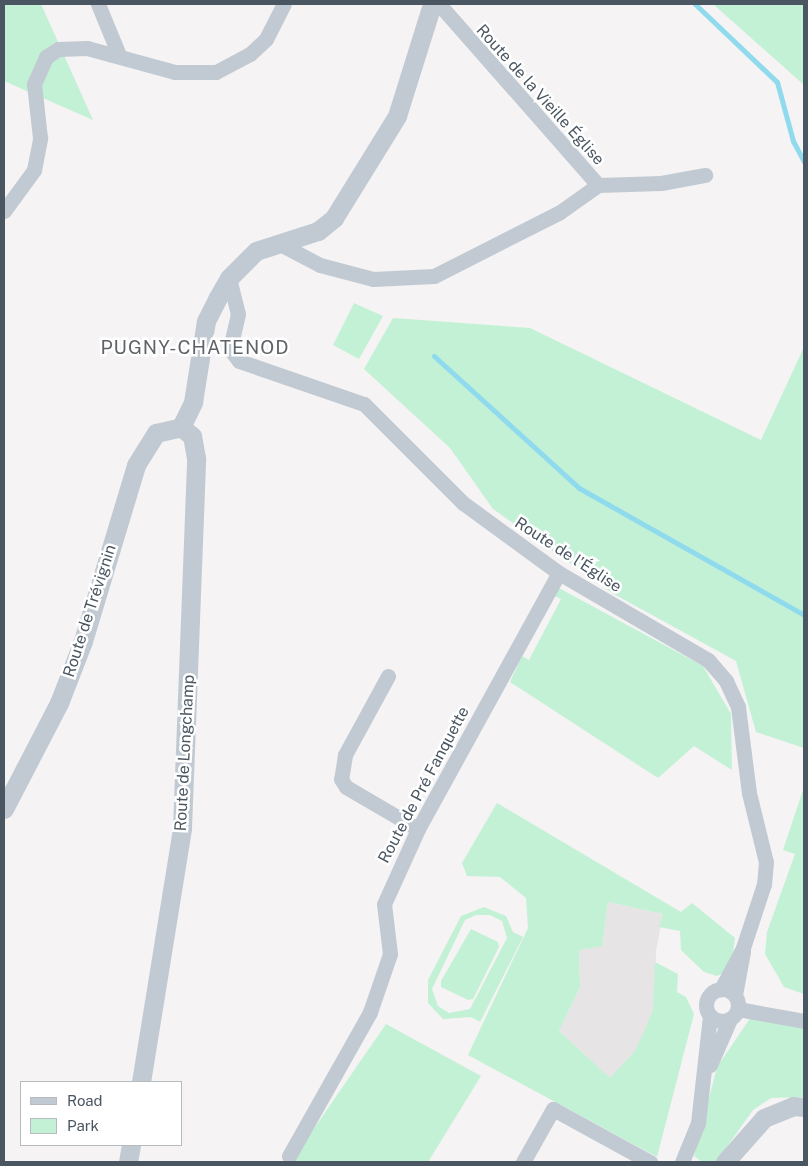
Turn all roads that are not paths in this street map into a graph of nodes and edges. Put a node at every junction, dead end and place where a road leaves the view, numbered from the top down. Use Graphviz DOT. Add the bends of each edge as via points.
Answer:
graph roads {
  1 [pos="98,4"];
  2 [pos="284,4"];
  3 [pos="432,4"];
  4 [pos="439,4"];
  5 [pos="119,55"];
  6 [pos="706,175"];
  7 [pos="598,185"];
  8 [pos="4,211"];
  9 [pos="278,242"];
  10 [pos="229,278"];
  11 [pos="181,427"];
  12 [pos="559,573"];
  13 [pos="388,676"];
  14 [pos="6,802"];
  15 [pos="418,828"];
  16 [pos="731,1003"];
  17 [pos="710,1016"];
  18 [pos="804,1021"];
  19 [pos="707,1071"];
  20 [pos="141,1081"];
  21 [pos="804,1107"];
  22 [pos="131,1146"];
  23 [pos="289,1156"];
  24 [pos="128,1162"];
  25 [pos="522,1162"];
  26 [pos="650,1162"];
  27 [pos="682,1162"];
  28 [pos="725,1162"];
  1 -- 5 [label="street"];
  2 -- 5 [label="street" via="266,39 250,54 216,72 175,72"];
  3 -- 9 [label="street" via="397,116 334,218 318,230"];
  4 -- 7 [label="street, Route de la Vieille Église"];
  5 -- 8 [label="street" via="87,48 58,49 40,65 34,84 40,138 34,170"];
  6 -- 7 [label="street, Route de la Vieille Église" via="661,183"];
  7 -- 9 [label="street, Route de la Vieille Église" via="560,212 434,276 373,279 320,266"];
  9 -- 10 [label="street" via="256,251"];
  10 -- 11 [label="street" via="206,321 193,402"];
  10 -- 12 [label="street, Route de l'Église" via="238,314 230,349 240,361 364,404 462,503"];
  11 -- 14 [label="street, Route de Trévignin" via="156,433 142,453 83,641 59,702"];
  11 -- 20 [label="street, Route de Longchamp" via="192,436 196,458 182,828"];
  12 -- 15 [label="street, Route de Pré Fanquette"];
  12 -- 16 [label="street, Route de l'Église" via="708,660 732,691 766,862 764,884 743,948"];
  13 -- 15 [label="street" via="345,756 341,778 346,787"];
  15 -- 23 [label="street, Route de Pré Fanquette" via="384,904 390,954 370,1012"];
  16 -- 17 [label="street" via="719,1021"];
  16 -- 17 [label="street" via="711,992 706,1001"];
  16 -- 18 [label="street"];
  16 -- 19 [label="street"];
  17 -- 19 [label="street"];
  19 -- 27 [label="street" via="698,1123"];
  21 -- 28 [label="street" via="792,1106 764,1118"];
  22 -- 24 [label="street"];
  25 -- 26 [label="street" via="553,1108"];
}
